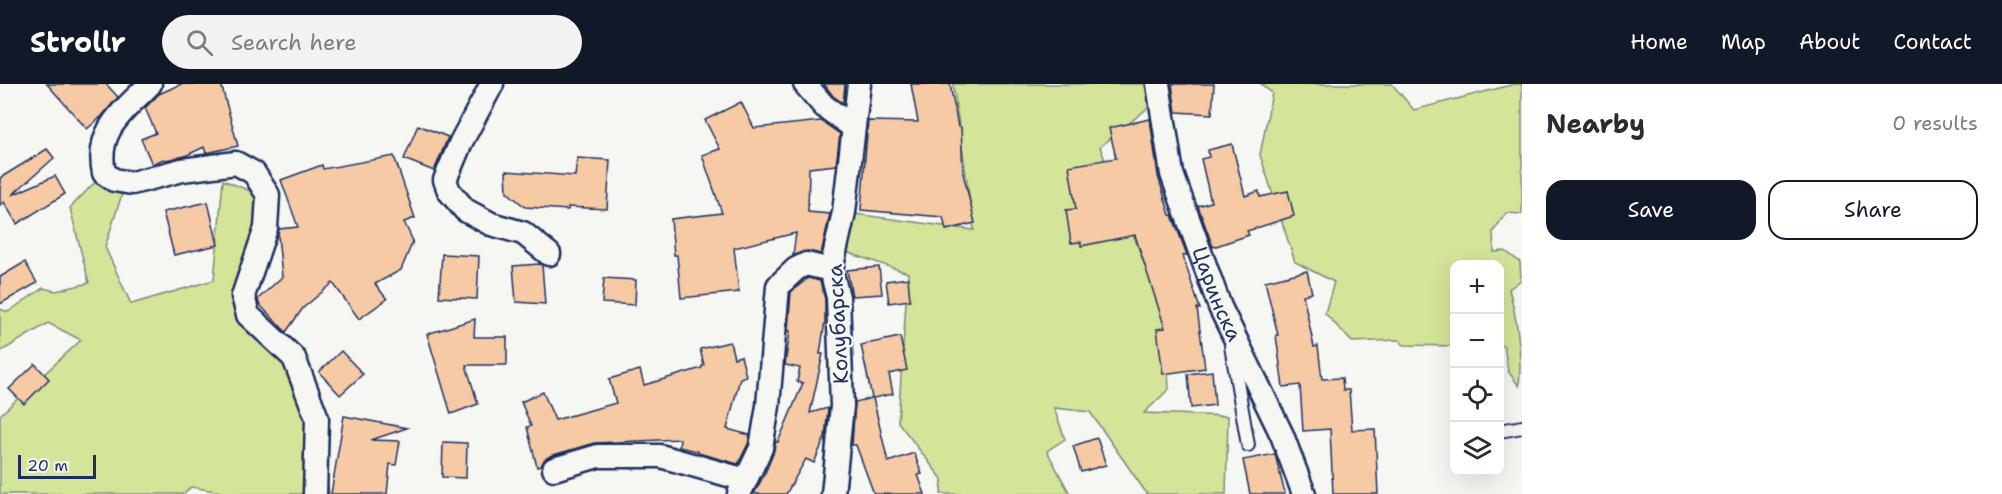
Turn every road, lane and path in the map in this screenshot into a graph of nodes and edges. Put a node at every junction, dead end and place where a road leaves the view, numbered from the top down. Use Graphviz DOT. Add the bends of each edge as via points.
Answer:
graph roads {
  1 [pos="150,84"];
  2 [pos="492,84"];
  3 [pos="805,84"];
  4 [pos="859,84"];
  5 [pos="1158,84"];
  6 [pos="853,127"];
  7 [pos="549,254"];
  8 [pos="831,270"];
  9 [pos="1227,321"];
  10 [pos="1522,427"];
  11 [pos="1504,430"];
  12 [pos="1248,445"];
  13 [pos="554,469"];
  14 [pos="743,487"];
  15 [pos="315,494"];
  16 [pos="833,494"];
  17 [pos="1304,494"];
  1 -- 15 [label="street" via="116,119 104,139 104,173 114,180 132,183 182,170 236,163 254,173 268,195 266,228 243,296 248,315 294,358 317,418"];
  2 -- 7 [label="street" via="449,171 448,191 465,210 492,224 523,233"];
  3 -- 6 [label="street" via="824,106"];
  4 -- 6 [label="street, Колубарска"];
  5 -- 9 [label="street, Царинска" via="1172,174"];
  6 -- 8 [label="street, Колубарска" via="844,212"];
  8 -- 14 [label="street" via="806,264 778,286 768,406 760,448"];
  8 -- 16 [label="street, Колубарска" via="838,297 842,406"];
  9 -- 12 [label="lane"];
  9 -- 17 [label="street, Царинска" via="1282,435"];
  10 -- 11 [label="lane"];
  13 -- 14 [label="street" via="598,456 660,456"];
}
